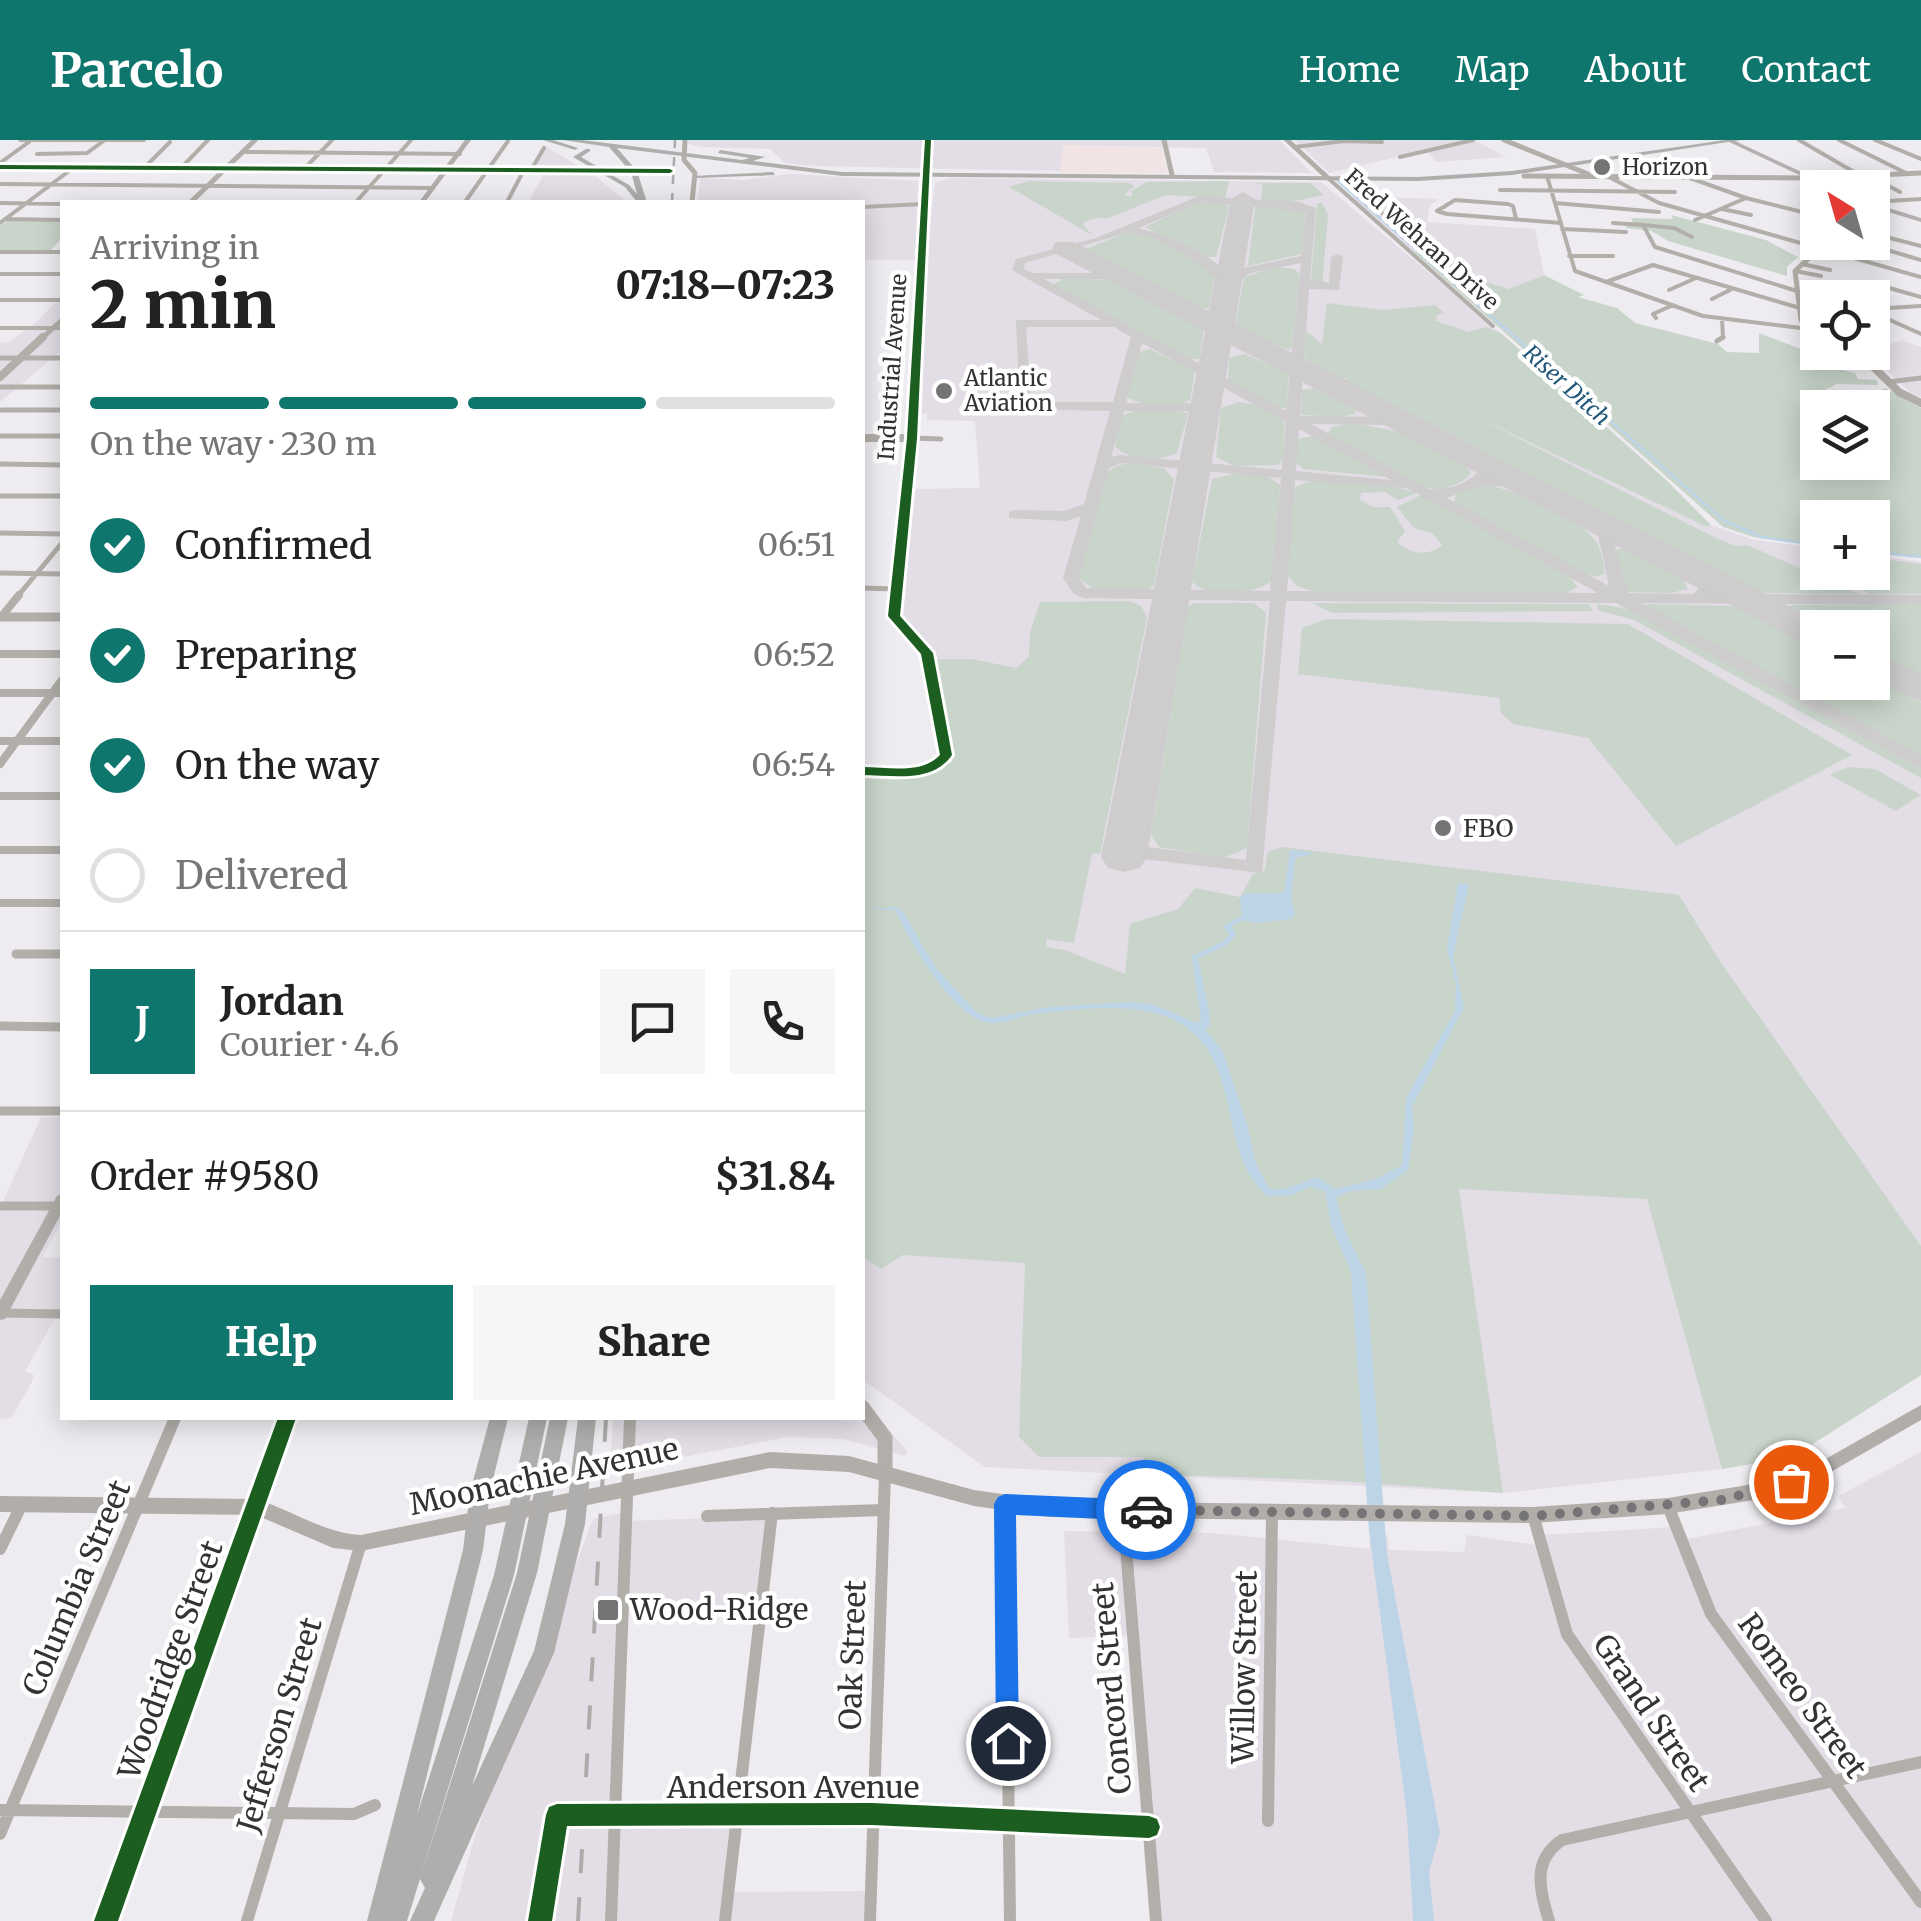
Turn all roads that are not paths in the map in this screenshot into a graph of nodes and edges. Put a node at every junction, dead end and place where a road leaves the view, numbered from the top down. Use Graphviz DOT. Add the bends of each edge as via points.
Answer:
graph roads {
  1 [pos="20,140"];
  2 [pos="35,140"];
  3 [pos="73,140"];
  4 [pos="107,140"];
  5 [pos="208,140"];
  6 [pos="256,140"];
  7 [pos="332,140"];
  8 [pos="411,140"];
  9 [pos="468,140"];
  10 [pos="508,140"];
  11 [pos="566,140"];
  12 [pos="928,140"];
  13 [pos="1164,140"];
  14 [pos="1286,140"];
  15 [pos="1472,140"];
  16 [pos="1504,140"];
  17 [pos="1730,140"];
  18 [pos="1799,140"];
  19 [pos="1839,140"];
  20 [pos="1875,140"];
  21 [pos="144,141"];
  22 [pos="583,141"];
  23 [pos="1460,141"];
  24 [pos="170,142"];
  25 [pos="1382,142"];
  26 [pos="545,143"];
  27 [pos="611,145"];
  28 [pos="686,145"];
  29 [pos="1295,147"];
  30 [pos="132,151"];
  31 [pos="246,152"];
  32 [pos="320,153"];
  33 [pos="399,153"];
  34 [pos="37,154"];
  35 [pos="460,154"];
  36 [pos="714,155"];
  37 [pos="695,157"];
  38 [pos="1400,157"];
  39 [pos="1921,158"];
  40 [pos="0,165"];
  41 [pos="742,165"];
  42 [pos="1563,165"];
  43 [pos="74,168"];
  44 [pos="144,168"];
  45 [pos="180,168"];
  46 [pos="228,168"];
  47 [pos="304,169"];
  48 [pos="385,170"];
  49 [pos="448,170"];
  50 [pos="488,170"];
  51 [pos="528,170"];
  52 [pos="588,170"];
  53 [pos="1856,170"];
  54 [pos="598,171"];
  55 [pos="634,171"];
  56 [pos="670,171"];
  57 [pos="824,173"];
  58 [pos="1800,173"];
  59 [pos="695,174"];
  60 [pos="1890,174"];
  61 [pos="1906,174"];
  62 [pos="1919,174"];
  63 [pos="1172,175"];
  64 [pos="1324,175"];
  65 [pos="732,176"];
  66 [pos="1484,176"];
  67 [pos="1524,176"];
  68 [pos="1547,176"];
  69 [pos="925,177"];
  70 [pos="1596,177"];
  71 [pos="1609,177"];
  72 [pos="1340,178"];
  73 [pos="1686,178"];
  74 [pos="1716,178"];
  75 [pos="1800,178"];
  76 [pos="0,184"];
  77 [pos="51,184"];
  78 [pos="209,186"];
  79 [pos="369,187"];
  80 [pos="1890,187"];
  81 [pos="433,188"];
  82 [pos="1500,190"];
  83 [pos="1551,190"];
  84 [pos="1594,191"];
  85 [pos="1636,191"];
  86 [pos="1675,192"];
  87 [pos="1900,192"];
  88 [pos="1746,198"];
  89 [pos="1921,198"];
  90 [pos="193,200"];
  91 [pos="358,200"];
  92 [pos="424,200"];
  93 [pos="466,200"];
  94 [pos="508,200"];
  95 [pos="627,200"];
  96 [pos="639,200"];
  97 [pos="641,200"];
  98 [pos="692,200"];
  99 [pos="1890,201"];
  100 [pos="0,203"];
  101 [pos="1555,203"];
  102 [pos="26,204"];
  103 [pos="60,204"];
  104 [pos="924,204"];
  105 [pos="865,207"];
  106 [pos="1608,208"];
  107 [pos="1722,209"];
  108 [pos="1659,212"];
  109 [pos="1800,212"];
  110 [pos="1890,212"];
  111 [pos="1446,214"];
  112 [pos="1612,214"];
  113 [pos="1751,215"];
  114 [pos="1704,216"];
  115 [pos="1516,219"];
  116 [pos="60,220"];
  117 [pos="1695,220"];
  118 [pos="1921,220"];
  119 [pos="2,221"];
  120 [pos="1613,223"];
  121 [pos="1643,224"];
  122 [pos="1562,226"];
  123 [pos="1626,232"];
  124 [pos="1692,238"];
  125 [pos="1890,238"];
  126 [pos="1800,239"];
  127 [pos="1921,246"];
  128 [pos="1890,251"];
  129 [pos="0,252"];
  130 [pos="60,252"];
  131 [pos="1569,256"];
  132 [pos="1613,256"];
  133 [pos="1807,260"];
  134 [pos="1868,260"];
  135 [pos="1921,260"];
  136 [pos="1802,264"];
  137 [pos="1456,268"];
  138 [pos="1830,270"];
  139 [pos="1795,271"];
  140 [pos="0,274"];
  141 [pos="60,274"];
  142 [pos="1821,276"];
  143 [pos="1696,278"];
  144 [pos="1921,278"];
  145 [pos="1606,282"];
  146 [pos="1890,288"];
  147 [pos="1668,290"];
  148 [pos="1730,290"];
  149 [pos="1798,293"];
  150 [pos="1921,297"];
  151 [pos="1712,298"];
  152 [pos="0,300"];
  153 [pos="60,300"];
  154 [pos="1672,305"];
  155 [pos="1921,306"];
  156 [pos="1800,308"];
  157 [pos="1890,309"];
  158 [pos="1656,318"];
  159 [pos="1722,319"];
  160 [pos="1890,319"];
  161 [pos="1493,326"];
  162 [pos="0,328"];
  163 [pos="58,328"];
  164 [pos="1800,328"];
  165 [pos="1921,331"];
  166 [pos="1718,341"];
  167 [pos="0,358"];
  168 [pos="20,358"];
  169 [pos="60,358"];
  170 [pos="1876,370"];
  171 [pos="0,377"];
  172 [pos="1921,378"];
  173 [pos="1888,382"];
  174 [pos="0,387"];
  175 [pos="60,387"];
  176 [pos="1921,403"];
  177 [pos="0,410"];
  178 [pos="60,410"];
  179 [pos="0,436"];
  180 [pos="60,436"];
  181 [pos="865,438"];
  182 [pos="894,438"];
  183 [pos="912,438"];
  184 [pos="942,439"];
  185 [pos="0,464"];
  186 [pos="60,465"];
  187 [pos="907,473"];
  188 [pos="0,496"];
  189 [pos="60,496"];
  190 [pos="0,533"];
  191 [pos="60,534"];
  192 [pos="60,546"];
  193 [pos="0,574"];
  194 [pos="38,574"];
  195 [pos="60,574"];
  196 [pos="865,588"];
  197 [pos="896,589"];
  198 [pos="0,616"];
  199 [pos="60,616"];
  200 [pos="0,654"];
  201 [pos="60,654"];
  202 [pos="0,693"];
  203 [pos="58,694"];
  204 [pos="0,741"];
  205 [pos="18,741"];
  206 [pos="60,741"];
  207 [pos="0,764"];
  208 [pos="865,770"];
  209 [pos="0,796"];
  210 [pos="60,796"];
  211 [pos="0,850"];
  212 [pos="60,850"];
  213 [pos="0,903"];
  214 [pos="60,903"];
  215 [pos="16,954"];
  216 [pos="60,954"];
  217 [pos="0,1026"];
  218 [pos="60,1027"];
  219 [pos="0,1111"];
  220 [pos="60,1112"];
  221 [pos="60,1203"];
  222 [pos="60,1205"];
  223 [pos="0,1206"];
  224 [pos="0,1314"];
  225 [pos="60,1314"];
  226 [pos="865,1411"];
  227 [pos="1921,1412"];
  228 [pos="174,1420"];
  229 [pos="286,1420"];
  230 [pos="499,1420"];
  231 [pos="538,1420"];
  232 [pos="559,1420"];
  233 [pos="587,1420"];
  234 [pos="630,1420"];
  235 [pos="885,1472"];
  236 [pos="578,1498"];
  237 [pos="0,1504"];
  238 [pos="22,1504"];
  239 [pos="1005,1504"];
  240 [pos="139,1506"];
  241 [pos="1668,1506"];
  242 [pos="256,1508"];
  243 [pos="884,1510"];
  244 [pos="1122,1510"];
  245 [pos="1272,1512"];
  246 [pos="772,1513"];
  247 [pos="707,1516"];
  248 [pos="1533,1516"];
  249 [pos="477,1519"];
  250 [pos="361,1544"];
  251 [pos="0,1549"];
  252 [pos="1921,1762"];
  253 [pos="1833,1781"];
  254 [pos="375,1805"];
  255 [pos="5,1810"];
  256 [pos="144,1810"];
  257 [pos="279,1812"];
  258 [pos="1688,1812"];
  259 [pos="872,1814"];
  260 [pos="616,1815"];
  261 [pos="737,1816"];
  262 [pos="1008,1818"];
  263 [pos="1268,1822"];
  264 [pos="1149,1827"];
  265 [pos="0,1834"];
  266 [pos="1921,1902"];
  267 [pos="106,1921"];
  268 [pos="247,1921"];
  269 [pos="378,1921"];
  270 [pos="395,1921"];
  271 [pos="420,1921"];
  272 [pos="540,1921"];
  273 [pos="612,1921"];
  274 [pos="725,1921"];
  275 [pos="870,1921"];
  276 [pos="1010,1921"];
  277 [pos="1156,1921"];
  278 [pos="1549,1921"];
  279 [pos="1766,1921"];
  1 -- 2 [label="street"];
  2 -- 3 [label="street"];
  2 -- 40 [label="street"];
  3 -- 4 [label="street"];
  4 -- 21 [label="street"];
  4 -- 34 [label="street" via="87,153"];
  5 -- 45 [label="street"];
  6 -- 31 [label="street"];
  7 -- 32 [label="street"];
  8 -- 33 [label="street"];
  9 -- 35 [label="main road"];
  10 -- 50 [label="street"];
  11 -- 27 [label="highway"];
  12 -- 69 [label="street, Industrial Avenue"];
  13 -- 63 [label="street"];
  14 -- 29 [label="street"];
  15 -- 23 [label="street"];
  16 -- 42 [label="street"];
  17 -- 42 [label="highway"];
  17 -- 58 [label="main road"];
  18 -- 53 [label="street"];
  19 -- 61 [label="street"];
  20 -- 39 [label="street"];
  21 -- 24 [label="street"];
  21 -- 30 [label="street"];
  22 -- 27 [label="highway"];
  23 -- 38 [label="street"];
  24 -- 44 [label="street"];
  25 -- 29 [label="street"];
  26 -- 27 [label="highway"];
  26 -- 51 [label="street"];
  26 -- 52 [label="highway"];
  27 -- 37 [label="highway"];
  27 -- 54 [label="highway" via="576,154"];
  27 -- 55 [label="highway"];
  28 -- 36 [label="highway"];
  28 -- 59 [label="street" via="684,160"];
  29 -- 64 [label="street"];
  31 -- 32 [label="street"];
  31 -- 46 [label="street"];
  32 -- 33 [label="street"];
  32 -- 47 [label="street"];
  33 -- 35 [label="street"];
  33 -- 48 [label="street"];
  35 -- 49 [label="main road"];
  36 -- 36 [label="highway" via="762,157 753,161"];
  36 -- 37 [label="highway"];
  36 -- 69 [label="highway"];
  37 -- 41 [label="highway"];
  40 -- 43 [label="street"];
  41 -- 57 [label="highway"];
  41 -- 65 [label="highway" via="760,172"];
  42 -- 64 [label="highway" via="1480,174"];
  42 -- 66 [label="highway"];
  42 -- 70 [label="street"];
  43 -- 44 [label="street"];
  43 -- 77 [label="street"];
  44 -- 45 [label="street"];
  45 -- 46 [label="street"];
  46 -- 47 [label="street"];
  46 -- 78 [label="street"];
  47 -- 48 [label="street"];
  48 -- 49 [label="street"];
  48 -- 79 [label="street"];
  49 -- 50 [label="street"];
  49 -- 81 [label="main road"];
  50 -- 51 [label="street"];
  50 -- 93 [label="street"];
  51 -- 52 [label="street"];
  51 -- 94 [label="street"];
  52 -- 54 [label="street"];
  52 -- 95 [label="highway"];
  54 -- 55 [label="street"];
  54 -- 96 [label="highway"];
  55 -- 56 [label="street"];
  55 -- 97 [label="highway"];
  57 -- 65 [label="highway"];
  57 -- 69 [label="highway"];
  59 -- 65 [label="highway"];
  59 -- 98 [label="street"];
  60 -- 61 [label="street"];
  61 -- 62 [label="street"];
  63 -- 64 [label="highway"];
  63 -- 69 [label="highway"];
  64 -- 69 [label="highway"];
  64 -- 72 [label="highway"];
  64 -- 161 [label="street, Fred Wehran Drive"];
  66 -- 67 [label="highway"];
  66 -- 72 [label="highway"];
  67 -- 68 [label="street"];
  68 -- 70 [label="street"];
  68 -- 83 [label="street"];
  69 -- 104 [label="street, Industrial Avenue"];
  70 -- 71 [label="street"];
  71 -- 73 [label="street"];
  71 -- 85 [label="street"];
  72 -- 137 [label="street"];
  73 -- 74 [label="street"];
  73 -- 88 [label="street"];
  74 -- 75 [label="street"];
  76 -- 77 [label="street"];
  77 -- 78 [label="street"];
  77 -- 102 [label="street"];
  78 -- 79 [label="street"];
  78 -- 90 [label="street"];
  79 -- 81 [label="street"];
  79 -- 91 [label="street"];
  80 -- 87 [label="street"];
  81 -- 92 [label="main road"];
  82 -- 83 [label="street"];
  83 -- 84 [label="street"];
  83 -- 101 [label="street"];
  84 -- 85 [label="street"];
  84 -- 106 [label="street"];
  85 -- 86 [label="street"];
  85 -- 114 [label="street"];
  88 -- 107 [label="street"];
  88 -- 109 [label="street"];
  89 -- 99 [label="street"];
  100 -- 102 [label="street"];
  101 -- 106 [label="street"];
  101 -- 122 [label="street"];
  102 -- 103 [label="street"];
  102 -- 119 [label="street"];
  104 -- 105 [label="street"];
  104 -- 183 [label="street, Industrial Avenue"];
  106 -- 108 [label="street"];
  106 -- 112 [label="street"];
  107 -- 113 [label="street"];
  107 -- 114 [label="street"];
  110 -- 118 [label="main road"];
  111 -- 115 [label="street"];
  111 -- 115 [label="street" via="1437,210 1456,200 1508,204"];
  114 -- 117 [label="street"];
  114 -- 126 [label="street"];
  115 -- 122 [label="street"];
  116 -- 119 [label="street"];
  120 -- 121 [label="street"];
  121 -- 124 [label="street"];
  121 -- 149 [label="street" via="1655,247"];
  122 -- 123 [label="street"];
  122 -- 131 [label="street"];
  125 -- 127 [label="street"];
  128 -- 135 [label="street"];
  129 -- 130 [label="street"];
  131 -- 132 [label="street"];
  131 -- 145 [label="street" via="1573,270"];
  133 -- 136 [label="street"];
  134 -- 144 [label="street"];
  136 -- 138 [label="street"];
  136 -- 139 [label="street"];
  139 -- 142 [label="street"];
  139 -- 149 [label="street"];
  140 -- 141 [label="street"];
  143 -- 145 [label="street" via="1650,265"];
  143 -- 147 [label="street"];
  143 -- 148 [label="street"];
  145 -- 154 [label="street"];
  146 -- 150 [label="street"];
  148 -- 151 [label="street"];
  148 -- 156 [label="street"];
  149 -- 156 [label="street"];
  152 -- 153 [label="street"];
  154 -- 158 [label="street" via="1652,314"];
  154 -- 159 [label="street"];
  155 -- 157 [label="street"];
  159 -- 164 [label="street"];
  159 -- 166 [label="street"];
  160 -- 165 [label="street"];
  162 -- 163 [label="street"];
  163 -- 168 [label="street"];
  167 -- 168 [label="street"];
  168 -- 169 [label="street"];
  168 -- 171 [label="street"];
  170 -- 173 [label="street"];
  172 -- 173 [label="street"];
  173 -- 176 [label="street"];
  174 -- 175 [label="street"];
  177 -- 178 [label="street"];
  179 -- 180 [label="street"];
  181 -- 182 [label="street"];
  182 -- 183 [label="street"];
  182 -- 187 [label="street" via="903,445"];
  183 -- 184 [label="street"];
  183 -- 187 [label="street, Industrial Avenue"];
  185 -- 186 [label="street"];
  187 -- 197 [label="street, Industrial Avenue"];
  188 -- 189 [label="street"];
  190 -- 191 [label="street"];
  192 -- 194 [label="street"];
  193 -- 194 [label="street"];
  194 -- 195 [label="street"];
  194 -- 198 [label="street"];
  196 -- 197 [label="street"];
  197 -- 208 [label="street, Industrial Avenue" via="894,616 927,653 946,755 929,770"];
  198 -- 199 [label="street"];
  200 -- 201 [label="street"];
  202 -- 203 [label="street"];
  203 -- 205 [label="street"];
  204 -- 205 [label="street"];
  205 -- 206 [label="street"];
  205 -- 207 [label="street"];
  209 -- 210 [label="street"];
  211 -- 212 [label="street"];
  213 -- 214 [label="street"];
  215 -- 216 [label="street"];
  217 -- 218 [label="street"];
  219 -- 220 [label="street"];
  221 -- 223 [label="street"];
  222 -- 224 [label="main road"];
  224 -- 225 [label="street"];
  226 -- 235 [label="street" via="885,1438"];
  227 -- 241 [label="main road, Moonachie Avenue" via="1810,1476"];
  228 -- 240 [label="street, Columbia Street"];
  229 -- 242 [label="street, Woodridge Street"];
  230 -- 249 [label="highway"];
  231 -- 270 [label="highway" via="489,1628"];
  232 -- 271 [label="highway" via="527,1573"];
  233 -- 236 [label="highway"];
  234 -- 260 [label="street"];
  235 -- 236 [label="main road, Moonachie Avenue" via="828,1461 770,1460"];
  235 -- 239 [label="main road, Moonachie Avenue"];
  235 -- 243 [label="street, Oak Street"];
  236 -- 249 [label="main road, Moonachie Avenue"];
  236 -- 271 [label="highway" via="544,1653"];
  237 -- 238 [label="main road, Moonachie Avenue"];
  238 -- 240 [label="main road, Moonachie Avenue"];
  238 -- 251 [label="street"];
  239 -- 244 [label="main road, Moonachie Avenue"];
  239 -- 262 [label="street"];
  240 -- 242 [label="main road, Moonachie Avenue"];
  240 -- 255 [label="street, Columbia Street"];
  241 -- 248 [label="main road, Moonachie Avenue"];
  241 -- 253 [label="street, Romeo Street" via="1711,1614"];
  242 -- 250 [label="main road, Moonachie Avenue" via="282,1513 322,1538"];
  242 -- 256 [label="street, Woodridge Street"];
  243 -- 246 [label="street"];
  243 -- 259 [label="street, Oak Street"];
  244 -- 245 [label="main road, Moonachie Avenue"];
  244 -- 264 [label="street, Concord Street"];
  245 -- 248 [label="main road, Moonachie Avenue"];
  245 -- 263 [label="street, Willow Street"];
  246 -- 247 [label="street"];
  246 -- 261 [label="street"];
  248 -- 258 [label="street, Grand Street" via="1567,1634"];
  249 -- 250 [label="main road, Moonachie Avenue"];
  249 -- 269 [label="highway"];
  250 -- 257 [label="street, Jefferson Street"];
  252 -- 253 [label="street"];
  253 -- 258 [label="street"];
  253 -- 266 [label="street, Romeo Street"];
  254 -- 257 [label="street" via="354,1814"];
  255 -- 256 [label="street"];
  255 -- 265 [label="street, Columbia Street"];
  256 -- 257 [label="street"];
  256 -- 267 [label="street, Woodridge Street"];
  257 -- 268 [label="street, Jefferson Street"];
  258 -- 278 [label="street" via="1553,1845 1538,1875"];
  258 -- 279 [label="street, Grand Street"];
  259 -- 261 [label="street, Anderson Avenue"];
  259 -- 262 [label="street, Anderson Avenue"];
  259 -- 275 [label="street, Oak Street"];
  260 -- 261 [label="street, Anderson Avenue"];
  260 -- 272 [label="street, Anderson Avenue" via="556,1815"];
  260 -- 273 [label="street"];
  261 -- 274 [label="street"];
  262 -- 264 [label="street, Anderson Avenue"];
  262 -- 276 [label="street"];
  264 -- 277 [label="street, Concord Street"];
}
